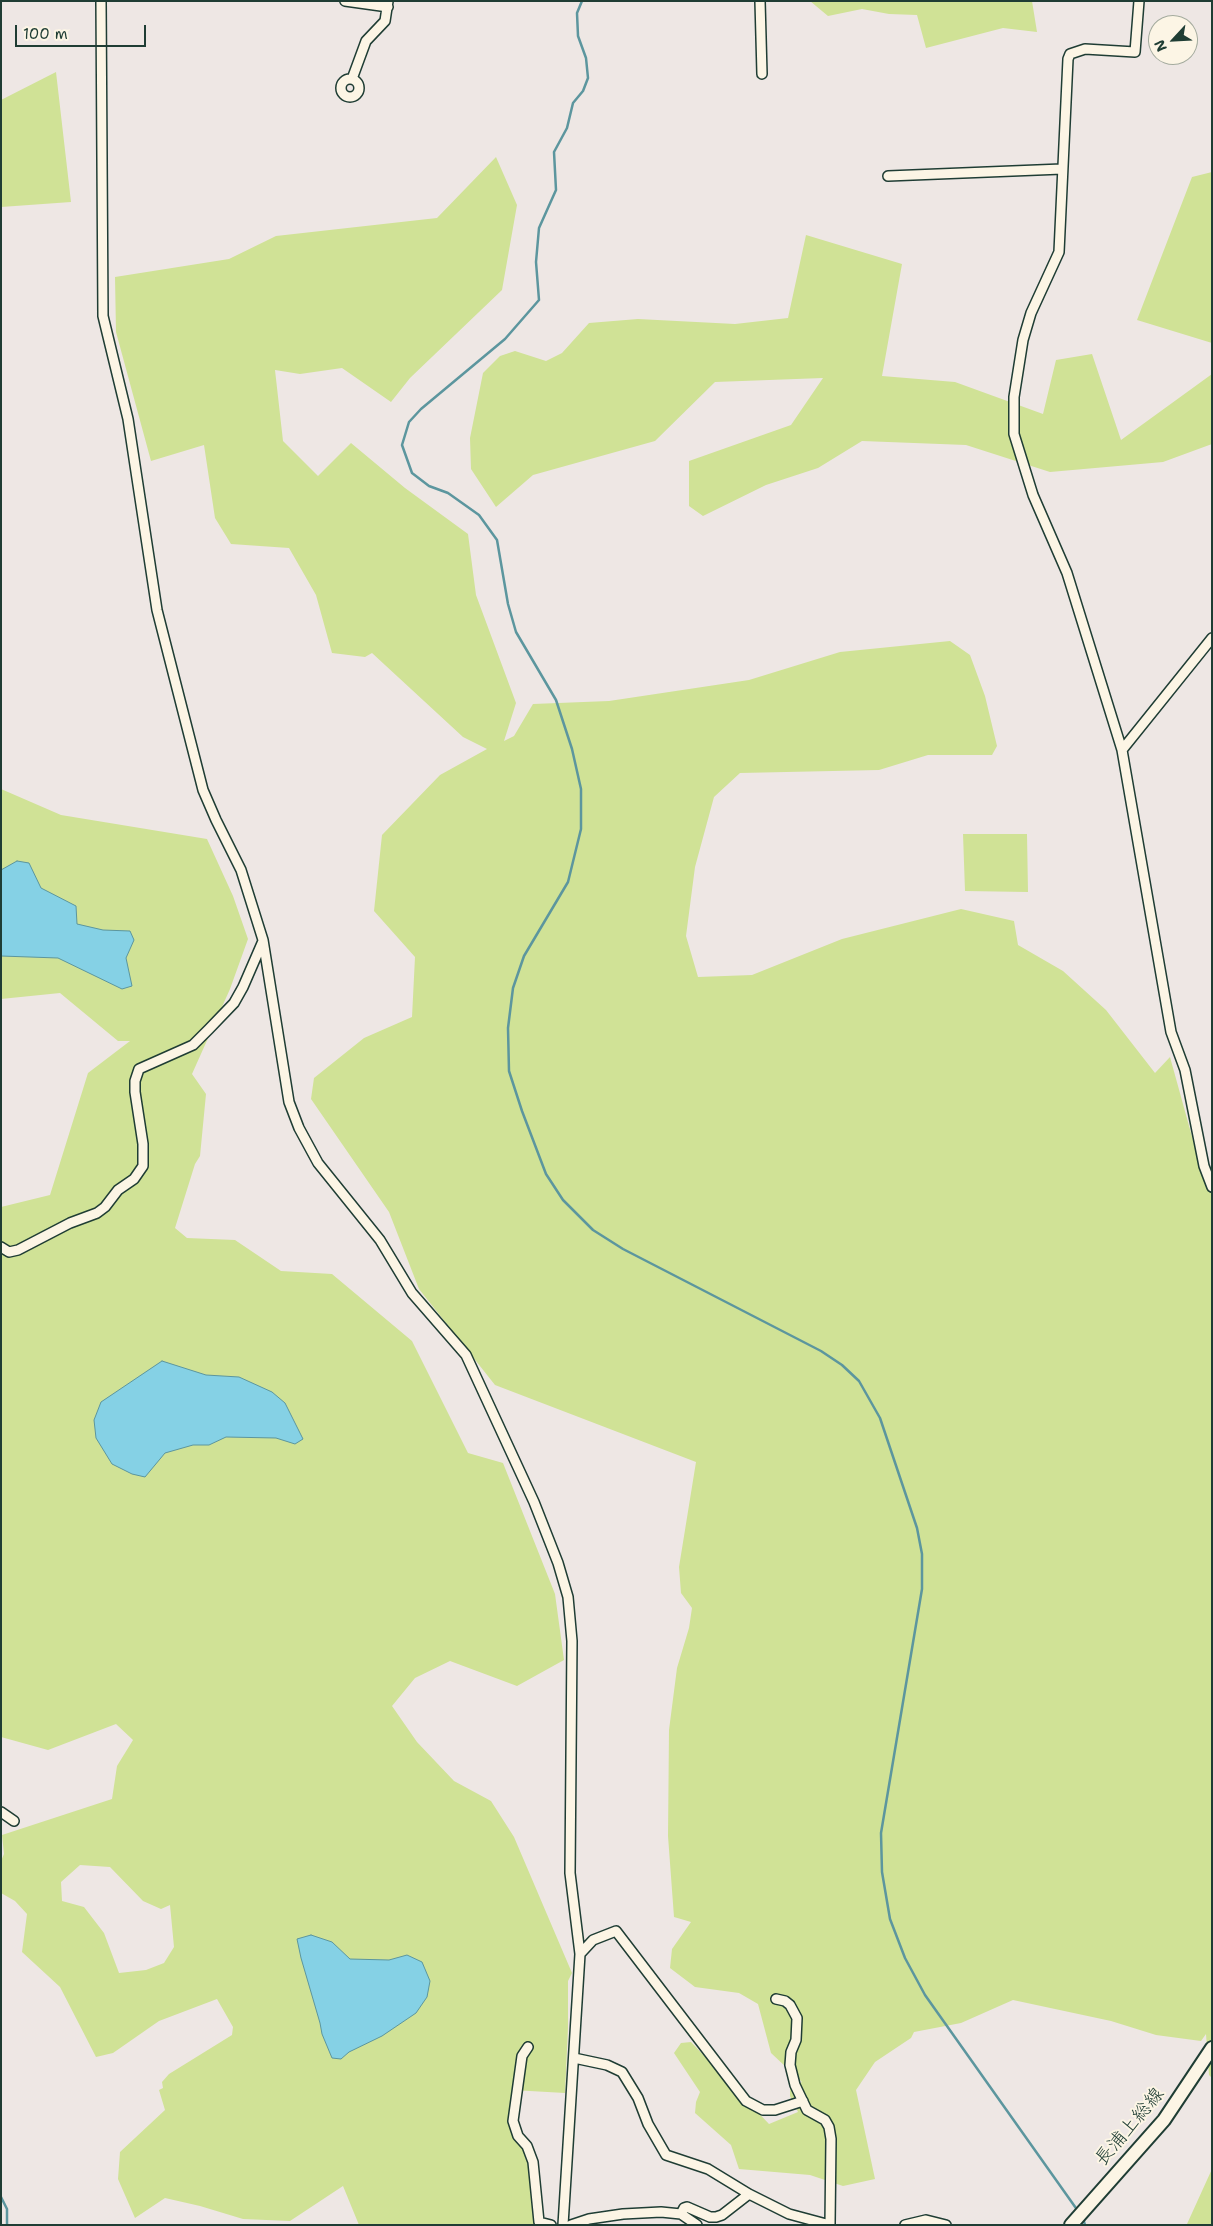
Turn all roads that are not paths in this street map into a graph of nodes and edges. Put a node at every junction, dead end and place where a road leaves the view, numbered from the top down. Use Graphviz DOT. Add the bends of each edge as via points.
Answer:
graph roads {
  1 [pos="101,1"];
  2 [pos="345,1"];
  3 [pos="760,1"];
  4 [pos="1139,1"];
  5 [pos="388,4"];
  6 [pos="762,74"];
  7 [pos="352,79"];
  8 [pos="1062,169"];
  9 [pos="888,176"];
  10 [pos="1212,638"];
  11 [pos="1122,750"];
  12 [pos="263,940"];
  13 [pos="1212,1187"];
  14 [pos="1,1247"];
  15 [pos="1,1812"];
  16 [pos="14,1821"];
  17 [pos="580,1954"];
  18 [pos="776,1999"];
  19 [pos="528,2047"];
  20 [pos="1212,2048"];
  21 [pos="574,2058"];
  22 [pos="803,2100"];
  23 [pos="749,2194"];
  24 [pos="681,2214"];
  25 [pos="1073,2222"];
  26 [pos="551,2225"];
  27 [pos="563,2225"];
  28 [pos="571,2225"];
  29 [pos="697,2225"];
  30 [pos="830,2225"];
  31 [pos="905,2225"];
  32 [pos="946,2225"];
  1 -- 12 [label="street" via="102,316 128,419 158,610 203,790 241,870"];
  2 -- 5 [label="street"];
  3 -- 6 [label="street"];
  4 -- 8 [label="street" via="1134,52 1085,49 1070,54"];
  5 -- 7 [label="street" via="385,21 366,41"];
  8 -- 9 [label="street"];
  8 -- 11 [label="street" via="1059,252 1031,313 1023,340 1014,397 1014,434 1033,495 1067,573"];
  10 -- 11 [label="street"];
  11 -- 13 [label="street" via="1171,1032 1185,1070 1204,1166"];
  12 -- 14 [label="street" via="234,1002 209,1029 193,1045 139,1069 135,1092 143,1166 134,1179 118,1190 97,1214 70,1223 18,1250 9,1252"];
  12 -- 17 [label="street" via="289,1102 299,1128 318,1163 380,1240 412,1294 466,1354 534,1502 558,1563 568,1597 572,1641 570,1873"];
  15 -- 16 [label="street"];
  17 -- 21 [label="street"];
  17 -- 22 [label="street" via="593,1940 616,1931 746,2101 763,2110 775,2110"];
  18 -- 22 [label="street" via="790,2005 797,2018 790,2065"];
  19 -- 26 [label="street" via="522,2056 513,2121 533,2162 539,2222"];
  20 -- 25 [label="main road, 長浦上総線" via="1164,2120"];
  21 -- 23 [label="street" via="607,2065 622,2072 666,2155 708,2169"];
  21 -- 27 [label="street"];
  22 -- 30 [label="street" via="807,2110 825,2120 829,2127"];
  23 -- 24 [label="street" via="716,2217 687,2207"];
  23 -- 30 [label="street" via="789,2214"];
  24 -- 28 [label="street" via="623,2214"];
  24 -- 29 [label="street"];
  31 -- 32 [label="street" via="926,2220"];
}
